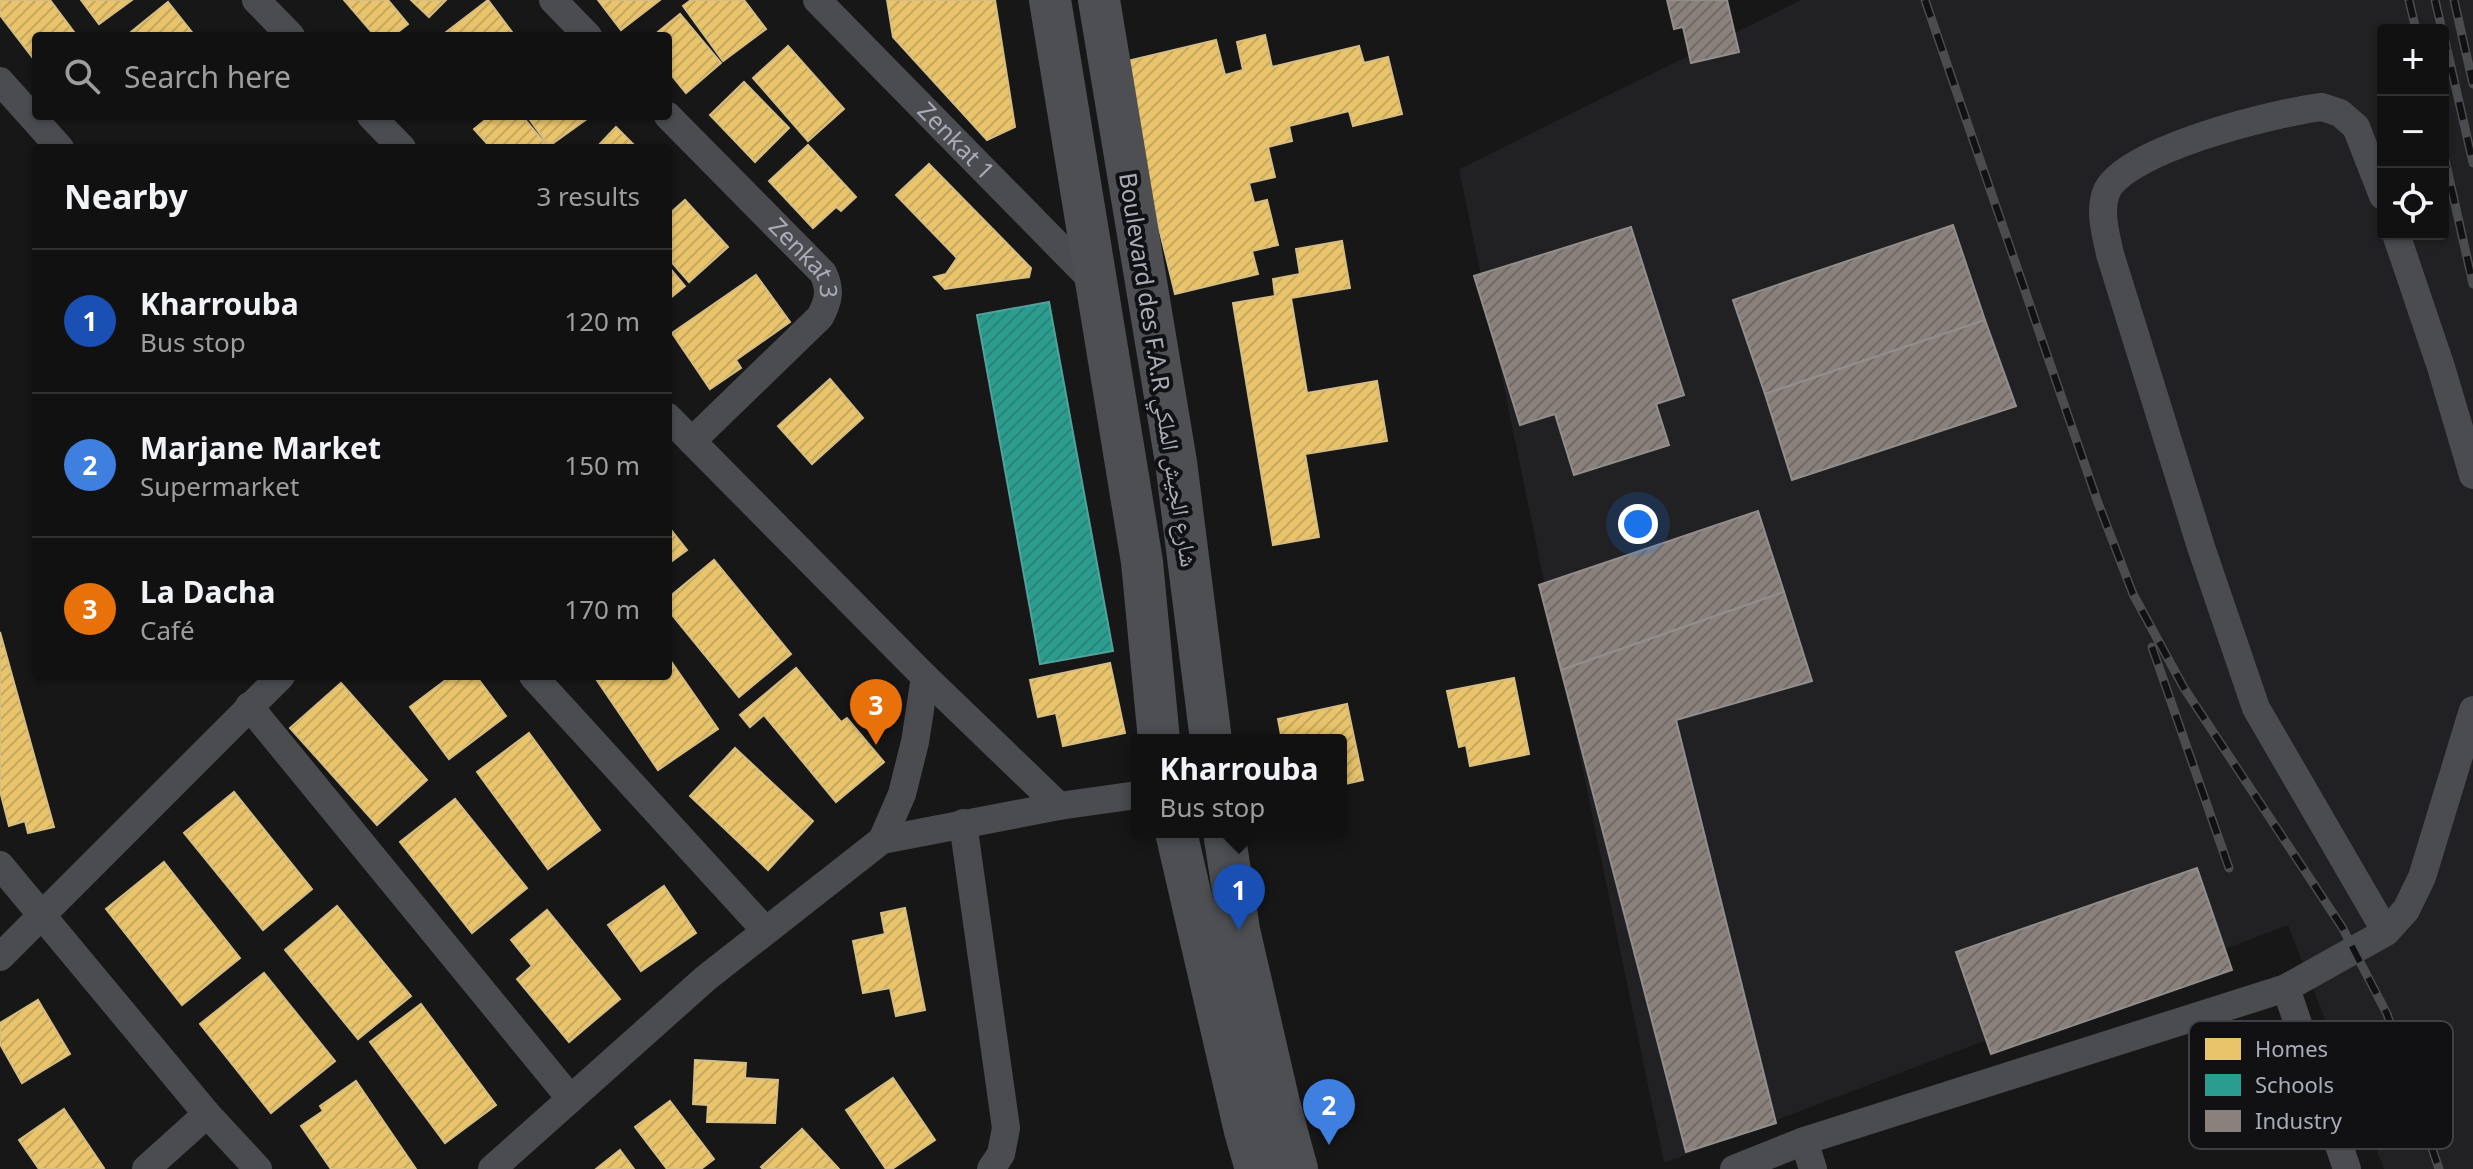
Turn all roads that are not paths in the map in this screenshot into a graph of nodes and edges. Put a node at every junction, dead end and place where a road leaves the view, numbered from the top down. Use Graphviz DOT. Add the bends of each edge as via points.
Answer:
graph roads {
  1 [pos="256,0"];
  2 [pos="553,0"];
  3 [pos="817,0"];
  4 [pos="1050,0"];
  5 [pos="1099,0"];
  6 [pos="287,32"];
  7 [pos="584,32"];
  8 [pos="0,81"];
  9 [pos="32,117"];
  10 [pos="35,120"];
  11 [pos="375,120"];
  12 [pos="672,120"];
  13 [pos="56,144"];
  14 [pos="398,144"];
  15 [pos="2377,178"];
  16 [pos="2398,240"];
  17 [pos="1095,283"];
  18 [pos="672,421"];
  19 [pos="692,441"];
  20 [pos="2473,475"];
  21 [pos="925,677"];
  22 [pos="277,680"];
  23 [pos="537,680"];
  24 [pos="249,706"];
  25 [pos="2473,710"];
  26 [pos="1158,734"];
  27 [pos="1210,734"];
  28 [pos="1131,796"];
  29 [pos="1059,806"];
  30 [pos="963,823"];
  31 [pos="1177,838"];
  32 [pos="1225,838"];
  33 [pos="882,840"];
  34 [pos="0,865"];
  35 [pos="43,914"];
  36 [pos="765,930"];
  37 [pos="2386,932"];
  38 [pos="0,957"];
  39 [pos="2286,988"];
  40 [pos="2297,1021"];
  41 [pos="570,1098"];
  42 [pos="207,1114"];
  43 [pos="1804,1141"];
  44 [pos="2340,1149"];
  45 [pos="146,1169"];
  46 [pos="258,1169"];
  47 [pos="492,1169"];
  48 [pos="991,1169"];
  49 [pos="1256,1169"];
  50 [pos="1297,1169"];
  51 [pos="1734,1169"];
  52 [pos="1813,1169"];
  53 [pos="2347,1169"];
  1 -- 6 [label="street"];
  2 -- 7 [label="street"];
  3 -- 17 [label="street, Zenkat 1"];
  4 -- 17 [label="main road, Boulevard des F.A.R شارع الجيش الملكي"];
  5 -- 27 [label="main road, Boulevard des F.A.R شارع الجيش الملكي" via="1176,462"];
  8 -- 9 [label="street"];
  10 -- 13 [label="street"];
  11 -- 14 [label="street"];
  12 -- 19 [label="street, Zenkat 3" via="829,285 820,317"];
  15 -- 37 [label="street" via="2356,127 2322,107 2210,133 2162,152 2114,178 2104,211 2110,254 2246,683 2272,738"];
  16 -- 20 [label="street"];
  17 -- 26 [label="main road, Boulevard des F.A.R شارع الجيش الملكي" via="1142,562"];
  18 -- 19 [label="street"];
  19 -- 21 [label="street"];
  21 -- 29 [label="street"];
  21 -- 33 [label="street" via="902,794"];
  22 -- 24 [label="street"];
  23 -- 36 [label="street"];
  24 -- 35 [label="street"];
  24 -- 41 [label="street"];
  25 -- 37 [label="street" via="2422,877 2406,910"];
  28 -- 29 [label="street"];
  29 -- 30 [label="street"];
  30 -- 33 [label="street"];
  30 -- 48 [label="street" via="1006,1128 1001,1154"];
  31 -- 49 [label="main road"];
  32 -- 50 [label="main road" via="1239,930"];
  33 -- 36 [label="street"];
  34 -- 35 [label="street"];
  35 -- 38 [label="street"];
  35 -- 42 [label="street"];
  36 -- 41 [label="street"];
  37 -- 39 [label="street"];
  39 -- 40 [label="street"];
  39 -- 43 [label="street"];
  41 -- 47 [label="street"];
  42 -- 45 [label="street"];
  42 -- 46 [label="street"];
  43 -- 51 [label="street"];
  43 -- 52 [label="street"];
  44 -- 53 [label="street"];
}
